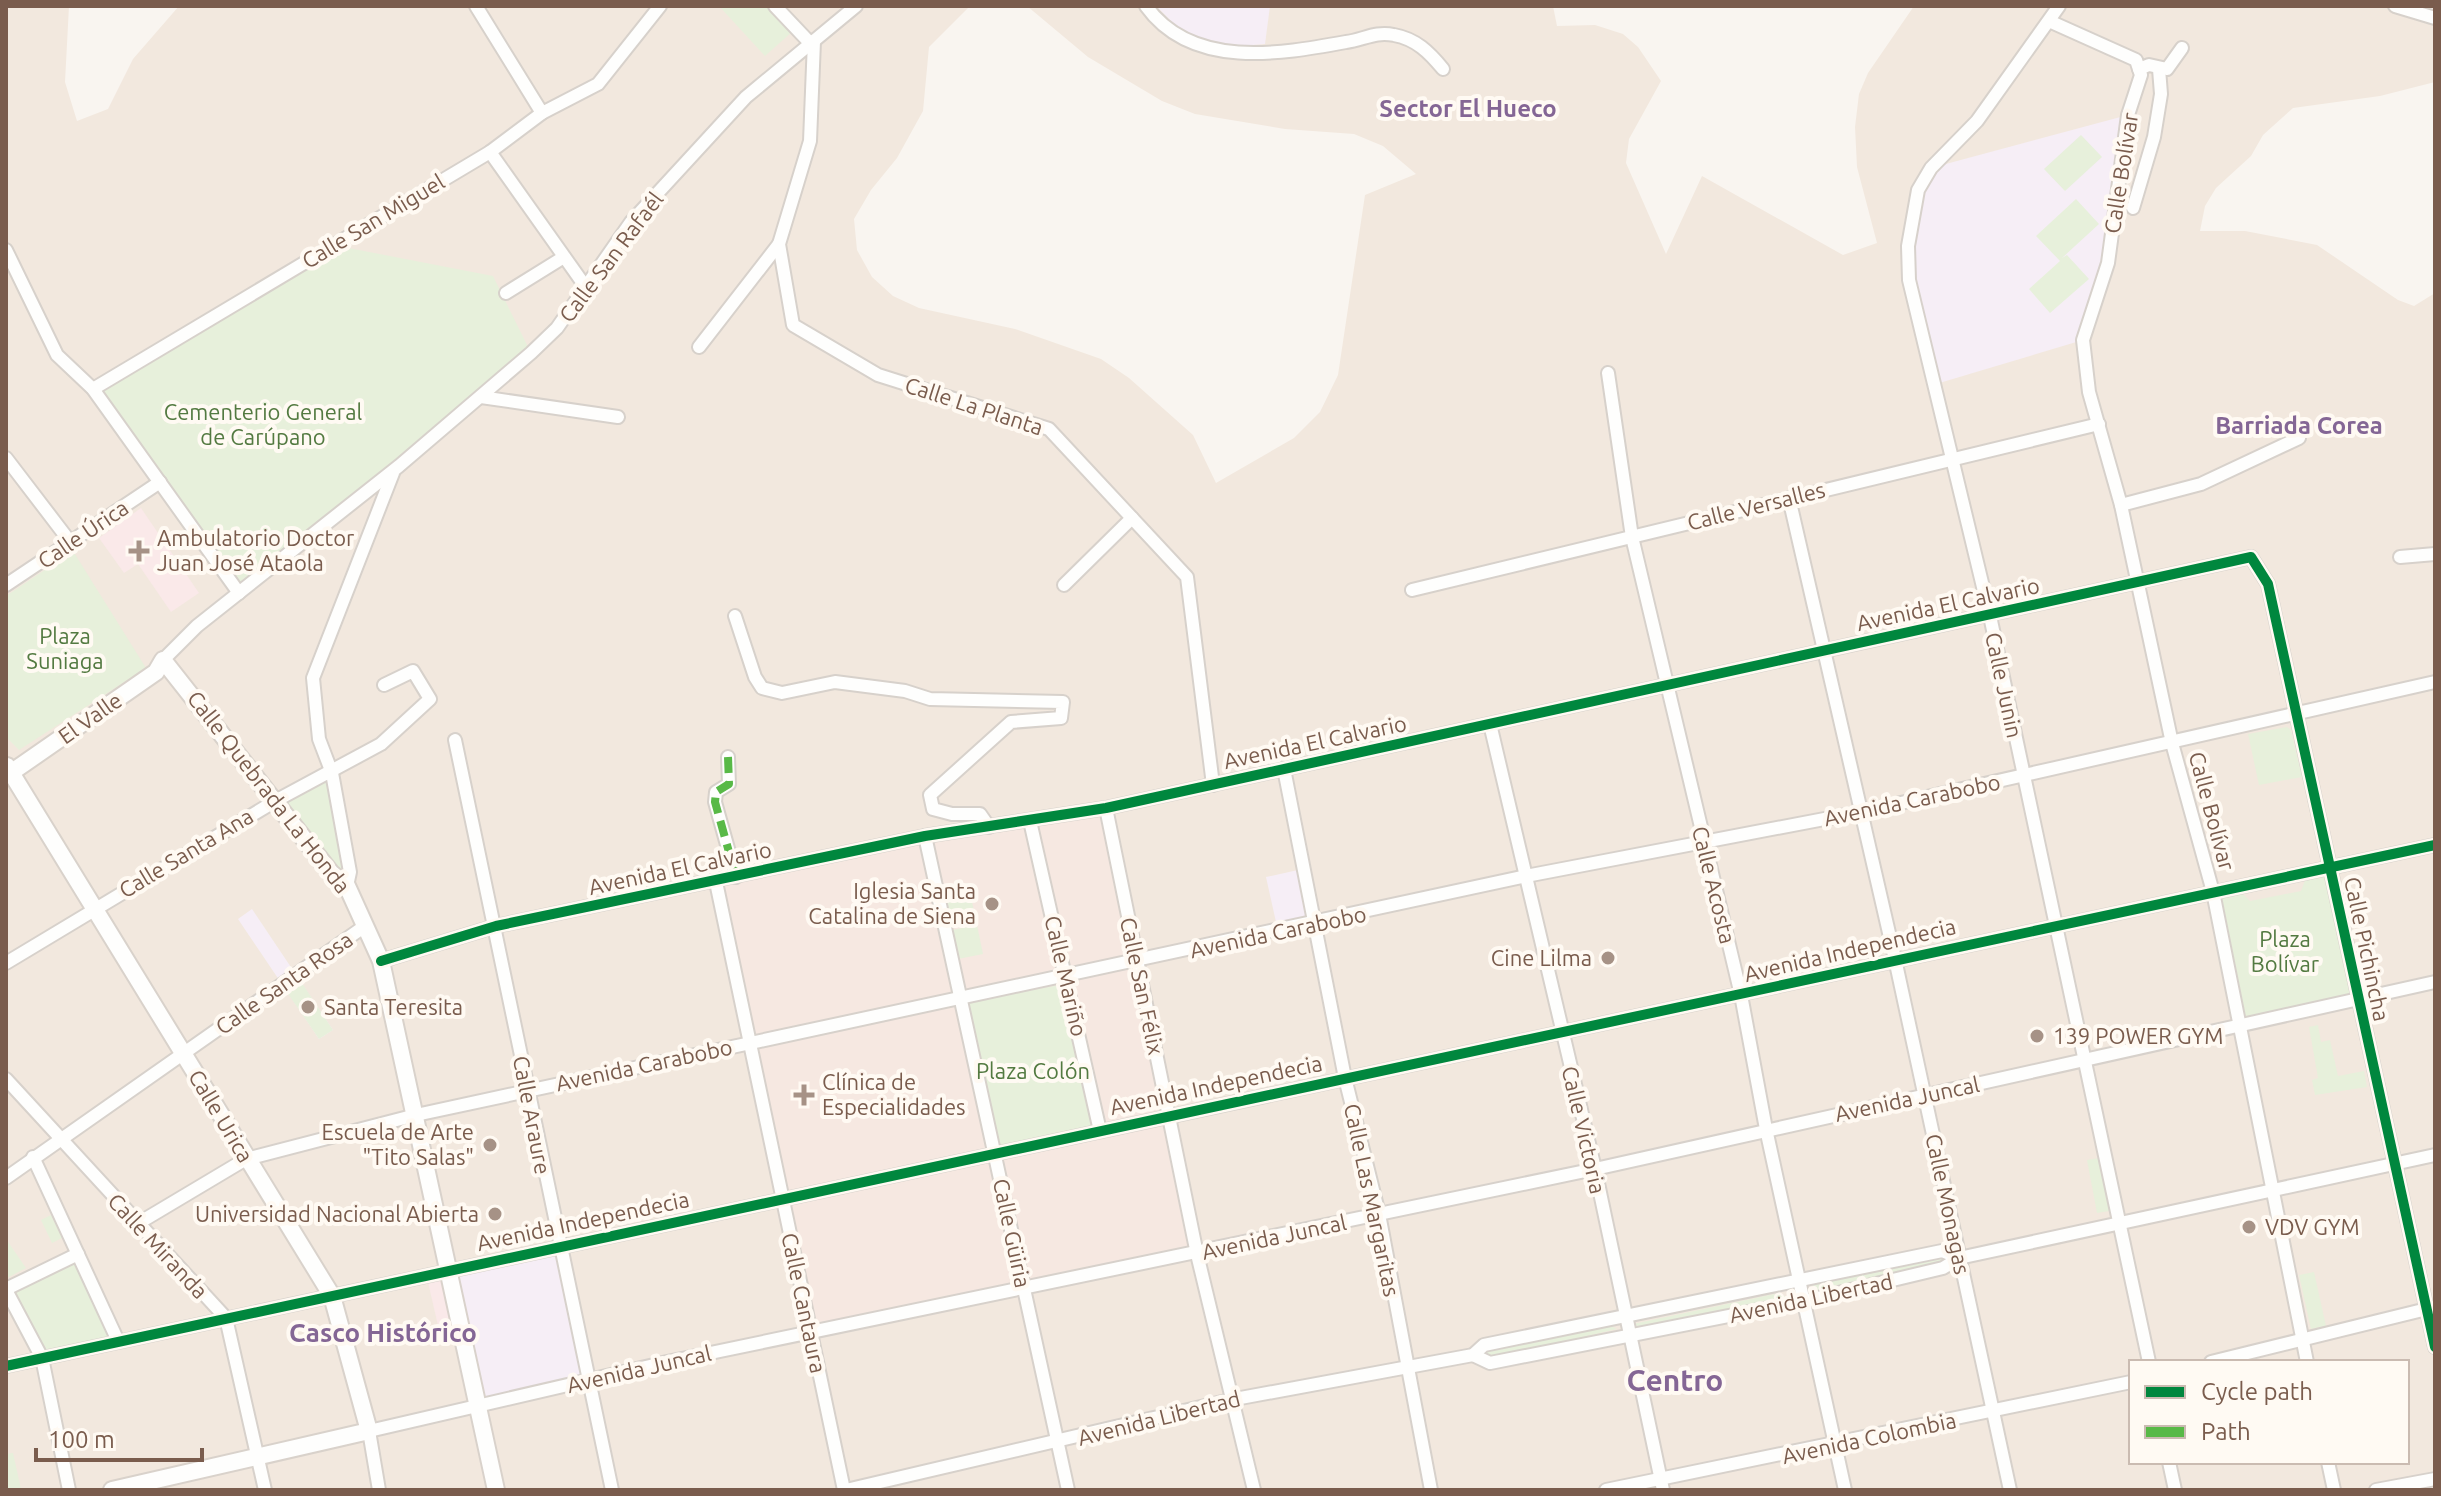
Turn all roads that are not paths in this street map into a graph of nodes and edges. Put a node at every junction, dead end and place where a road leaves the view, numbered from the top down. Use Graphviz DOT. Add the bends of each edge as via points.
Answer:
graph roads {
  1 [pos="476,6"];
  2 [pos="660,6"];
  3 [pos="775,6"];
  4 [pos="856,6"];
  5 [pos="1146,6"];
  6 [pos="2059,6"];
  7 [pos="2395,6"];
  8 [pos="2435,18"];
  9 [pos="2049,21"];
  10 [pos="812,42"];
  11 [pos="2182,48"];
  12 [pos="1443,69"];
  13 [pos="2139,69"];
  14 [pos="2159,69"];
  15 [pos="542,113"];
  16 [pos="490,152"];
  17 [pos="2133,208"];
  18 [pos="779,244"];
  19 [pos="6,250"];
  20 [pos="564,257"];
  21 [pos="585,286"];
  22 [pos="506,293"];
  23 [pos="699,347"];
  24 [pos="1608,373"];
  25 [pos="93,389"];
  26 [pos="481,397"];
  27 [pos="618,417"];
  28 [pos="2099,424"];
  29 [pos="2299,438"];
  30 [pos="1953,457"];
  31 [pos="6,458"];
  32 [pos="394,470"];
  33 [pos="160,482"];
  34 [pos="1789,498"];
  35 [pos="2121,505"];
  36 [pos="1132,518"];
  37 [pos="1632,537"];
  38 [pos="71,543"];
  39 [pos="2435,554"];
  40 [pos="2400,557"];
  41 [pos="2256,560"];
  42 [pos="2139,583"];
  43 [pos="6,585"];
  44 [pos="1064,585"];
  45 [pos="1412,590"];
  46 [pos="239,593"];
  47 [pos="735,616"];
  48 [pos="1990,616"];
  49 [pos="1823,652"];
  50 [pos="163,660"];
  51 [pos="2435,682"];
  52 [pos="384,685"];
  53 [pos="1668,686"];
  54 [pos="2296,715"];
  55 [pos="1490,724"];
  56 [pos="455,740"];
  57 [pos="2172,743"];
  58 [pos="728,757"];
  59 [pos="9,769"];
  60 [pos="1284,769"];
  61 [pos="332,773"];
  62 [pos="2023,777"];
  63 [pos="1213,785"];
  64 [pos="277,800"];
  65 [pos="1106,808"];
  66 [pos="1861,812"];
  67 [pos="1030,821"];
  68 [pos="989,827"];
  69 [pos="925,836"];
  70 [pos="1703,840"];
  71 [pos="2435,845"];
  72 [pos="2330,867"];
  73 [pos="1526,876"];
  74 [pos="736,877"];
  75 [pos="716,882"];
  76 [pos="347,886"];
  77 [pos="2213,892"];
  78 [pos="96,907"];
  79 [pos="1315,924"];
  80 [pos="365,926"];
  81 [pos="496,926"];
  82 [pos="2055,926"];
  83 [pos="1895,959"];
  84 [pos="381,961"];
  85 [pos="1137,962"];
  86 [pos="6,963"];
  87 [pos="1067,975"];
  88 [pos="2435,982"];
  89 [pos="1741,995"];
  90 [pos="961,998"];
  91 [pos="2357,999"];
  92 [pos="2239,1027"];
  93 [pos="1561,1032"];
  94 [pos="750,1043"];
  95 [pos="183,1053"];
  96 [pos="2083,1060"];
  97 [pos="1345,1078"];
  98 [pos="6,1079"];
  99 [pos="527,1090"];
  100 [pos="1925,1097"];
  101 [pos="416,1115"];
  102 [pos="1169,1116"];
  103 [pos="1766,1129"];
  104 [pos="1100,1131"];
  105 [pos="60,1139"];
  106 [pos="995,1153"];
  107 [pos="2435,1155"];
  108 [pos="33,1157"];
  109 [pos="246,1159"];
  110 [pos="2392,1164"];
  111 [pos="1595,1169"];
  112 [pos="6,1178"];
  113 [pos="2275,1190"];
  114 [pos="783,1199"];
  115 [pos="1379,1214"];
  116 [pos="137,1224"];
  117 [pos="2118,1225"];
  118 [pos="558,1247"];
  119 [pos="78,1254"];
  120 [pos="1197,1254"];
  121 [pos="1959,1258"];
  122 [pos="448,1271"];
  123 [pos="1800,1282"];
  124 [pos="1023,1288"];
  125 [pos="6,1289"];
  126 [pos="332,1296"];
  127 [pos="1805,1301"];
  128 [pos="2431,1308"];
  129 [pos="226,1318"];
  130 [pos="1625,1318"];
  131 [pos="810,1332"];
  132 [pos="1628,1334"];
  133 [pos="2302,1337"];
  134 [pos="118,1341"];
  135 [pos="2435,1347"];
  136 [pos="1473,1355"];
  137 [pos="42,1358"];
  138 [pos="2149,1360"];
  139 [pos="2218,1360"];
  140 [pos="2307,1360"];
  141 [pos="6,1366"];
  142 [pos="1406,1368"];
  143 [pos="588,1382"];
  144 [pos="2129,1382"];
  145 [pos="1235,1399"];
  146 [pos="476,1405"];
  147 [pos="1993,1412"];
  148 [pos="369,1431"];
  149 [pos="1057,1443"];
  150 [pos="1837,1445"];
  151 [pos="259,1457"];
  152 [pos="2169,1464"];
  153 [pos="2328,1464"];
  154 [pos="2435,1479"];
  155 [pos="1662,1485"];
  156 [pos="69,1490"];
  157 [pos="112,1490"];
  158 [pos="265,1490"];
  159 [pos="379,1490"];
  160 [pos="496,1490"];
  161 [pos="612,1490"];
  162 [pos="845,1490"];
  163 [pos="1068,1490"];
  164 [pos="1254,1490"];
  165 [pos="1431,1490"];
  166 [pos="1606,1490"];
  167 [pos="1845,1490"];
  168 [pos="2010,1490"];
  169 [pos="2175,1490"];
  170 [pos="2334,1490"];
  171 [pos="2376,1490"];
  1 -- 15 [label="street"];
  2 -- 15 [label="street, Calle San Miguel" via="598,84"];
  3 -- 10 [label="street"];
  4 -- 10 [label="street, Calle San Rafaél"];
  5 -- 12 [label="street" via="1187,40 1215,53 1323,47 1367,34 1391,34 1429,52"];
  6 -- 9 [label="street, Calle Junin"];
  7 -- 8 [label="street"];
  9 -- 13 [label="street" via="2136,60"];
  9 -- 30 [label="street, Calle Junin" via="1977,121 1931,168 1918,190 1908,246 1909,280"];
  10 -- 18 [label="street, Calle La Planta" via="810,141"];
  10 -- 21 [label="street, Calle San Rafaél" via="727,118 631,222"];
  11 -- 14 [label="street" via="2167,69"];
  13 -- 14 [label="street"];
  13 -- 28 [label="street, Calle Bolívar" via="2108,263 2083,340"];
  14 -- 17 [label="street" via="2154,137"];
  15 -- 16 [label="street, Calle San Miguel"];
  16 -- 20 [label="street"];
  16 -- 25 [label="street, Calle San Miguel"];
  18 -- 23 [label="street"];
  18 -- 36 [label="street, Calle La Planta" via="793,325 878,375 1049,429"];
  19 -- 25 [label="street" via="57,355"];
  20 -- 21 [label="street"];
  20 -- 22 [label="street"];
  21 -- 26 [label="street, Calle San Rafaél" via="557,328"];
  24 -- 37 [label="street, Calle Acosta"];
  25 -- 33 [label="street"];
  26 -- 27 [label="street"];
  26 -- 32 [label="street, Calle San Rafaél"];
  28 -- 30 [label="street, Calle Versalles"];
  28 -- 35 [label="street, Calle Bolívar"];
  29 -- 35 [label="street" via="2201,484"];
  30 -- 34 [label="street, Calle Versalles"];
  30 -- 48 [label="street, Calle Junin"];
  31 -- 38 [label="street"];
  32 -- 46 [label="street, Calle San Rafaél"];
  32 -- 61 [label="street, Calle San Rafaél" via="313,678 319,739"];
  33 -- 38 [label="street, Calle Úrica"];
  33 -- 46 [label="street"];
  34 -- 37 [label="street, Calle Versalles"];
  34 -- 49 [label="street, Calle Monagas"];
  35 -- 42 [label="street, Calle Bolívar"];
  36 -- 44 [label="street"];
  36 -- 63 [label="street, Calle La Planta" via="1187,577"];
  37 -- 45 [label="street, Calle Versalles"];
  37 -- 53 [label="street, Calle Acosta"];
  38 -- 43 [label="street, Calle Úrica"];
  39 -- 40 [label="street"];
  41 -- 42 [label="street, Avenida El Calvario" via="2246,557"];
  41 -- 54 [label="street, Calle Pichincha" via="2268,584"];
  42 -- 48 [label="street, Avenida El Calvario"];
  42 -- 57 [label="street, Calle Bolívar"];
  46 -- 50 [label="street, Calle San Rafaél"];
  47 -- 68 [label="street" via="762,688 782,693 835,682 930,699 1063,702 1061,718 1011,722 930,795 933,809 980,814"];
  48 -- 49 [label="street, Avenida El Calvario"];
  48 -- 62 [label="street, Calle Junin"];
  49 -- 53 [label="street, Avenida El Calvario"];
  49 -- 66 [label="street, Calle Monagas"];
  50 -- 59 [label="main road, El Valle" via="156,672"];
  50 -- 64 [label="main road, Calle Quebrada La Honda"];
  51 -- 54 [label="street, Avenida Carabobo"];
  52 -- 61 [label="street, Calle Santa Ana" via="413,671 430,699 381,744"];
  53 -- 55 [label="street, Avenida El Calvario"];
  53 -- 70 [label="street, Calle Acosta"];
  54 -- 57 [label="street, Avenida Carabobo"];
  54 -- 72 [label="street, Calle Pichincha"];
  55 -- 60 [label="street, Avenida El Calvario"];
  55 -- 73 [label="street, Calle Victoria"];
  56 -- 81 [label="street, Calle Araure"];
  57 -- 62 [label="street, Avenida Carabobo"];
  57 -- 77 [label="street, Calle Bolívar"];
  58 -- 74 [label="street" via="729,784 716,792 715,802"];
  59 -- 78 [label="main road, Calle Urica"];
  60 -- 63 [label="street, Avenida El Calvario"];
  60 -- 79 [label="street, Calle Las Margaritas"];
  61 -- 64 [label="street, Calle Santa Ana"];
  61 -- 76 [label="street, Calle San Rafaél" via="350,872"];
  62 -- 66 [label="street, Avenida Carabobo"];
  62 -- 82 [label="street, Calle Junin"];
  63 -- 65 [label="street, Avenida El Calvario"];
  64 -- 76 [label="main road, Calle Quebrada La Honda" via="331,873"];
  64 -- 78 [label="street, Calle Santa Ana"];
  65 -- 67 [label="street, Avenida El Calvario"];
  65 -- 85 [label="street, Calle San Félix"];
  66 -- 70 [label="street, Avenida Carabobo"];
  66 -- 83 [label="street, Calle Monagas"];
  67 -- 68 [label="street, Avenida El Calvario"];
  67 -- 87 [label="street, Calle Mariño"];
  68 -- 69 [label="street, Avenida El Calvario"];
  69 -- 74 [label="street, Avenida El Calvario"];
  69 -- 90 [label="street, Calle Güiria"];
  70 -- 73 [label="street, Avenida Carabobo"];
  70 -- 89 [label="street, Calle Acosta"];
  71 -- 72 [label="street, Avenida Independecia"];
  72 -- 77 [label="street, Avenida Independecia"];
  72 -- 91 [label="street, Calle Pichincha"];
  73 -- 79 [label="street, Avenida Carabobo"];
  73 -- 93 [label="street, Calle Victoria"];
  74 -- 75 [label="street, Avenida El Calvario"];
  75 -- 81 [label="street, Avenida El Calvario"];
  75 -- 94 [label="street, Calle Cantaura"];
  76 -- 80 [label="main road, Calle Quebrada La Honda"];
  77 -- 82 [label="street, Avenida Independecia"];
  77 -- 92 [label="street, Calle Bolívar"];
  78 -- 86 [label="street, Calle Santa Ana"];
  78 -- 95 [label="main road, Calle Urica"];
  79 -- 85 [label="street, Avenida Carabobo"];
  79 -- 97 [label="street, Calle Las Margaritas"];
  80 -- 84 [label="main road, Calle Quebrada La Honda"];
  80 -- 95 [label="street, Calle Santa Rosa"];
  81 -- 84 [label="street, Avenida El Calvario"];
  81 -- 99 [label="street, Calle Araure"];
  82 -- 83 [label="street, Avenida Independecia"];
  82 -- 96 [label="street, Calle Junin"];
  83 -- 89 [label="street, Avenida Independecia"];
  83 -- 100 [label="street, Calle Monagas"];
  84 -- 101 [label="main road, Calle Quebrada La Honda"];
  85 -- 87 [label="street, Avenida Carabobo"];
  85 -- 102 [label="street, Calle San Félix"];
  87 -- 90 [label="street, Avenida Carabobo"];
  87 -- 104 [label="street, Calle Mariño"];
  88 -- 91 [label="street, Avenida Juncal"];
  89 -- 93 [label="street, Avenida Independecia"];
  89 -- 103 [label="street, Calle Acosta"];
  90 -- 94 [label="street, Avenida Carabobo"];
  90 -- 106 [label="street, Calle Güiria"];
  91 -- 92 [label="street, Avenida Juncal"];
  91 -- 110 [label="street, Calle Pichincha"];
  92 -- 96 [label="street, Avenida Juncal"];
  92 -- 113 [label="street, Calle Bolívar"];
  93 -- 97 [label="street, Avenida Independecia"];
  93 -- 111 [label="street, Calle Victoria"];
  94 -- 99 [label="street, Avenida Carabobo"];
  94 -- 114 [label="street, Calle Cantaura"];
  95 -- 105 [label="street, Calle Santa Rosa"];
  95 -- 109 [label="main road, Calle Urica"];
  96 -- 100 [label="street, Avenida Juncal"];
  96 -- 117 [label="street, Calle Junin"];
  97 -- 102 [label="street, Avenida Independecia"];
  97 -- 115 [label="street, Calle Las Margaritas"];
  98 -- 105 [label="street, Calle Miranda"];
  99 -- 101 [label="street, Avenida Carabobo"];
  99 -- 118 [label="street, Calle Araure"];
  100 -- 103 [label="street, Avenida Juncal"];
  100 -- 121 [label="street, Calle Monagas"];
  101 -- 109 [label="street, Avenida Carabobo"];
  101 -- 122 [label="main road, Calle Quebrada La Honda"];
  102 -- 104 [label="street, Avenida Independecia"];
  102 -- 120 [label="street, Calle San Félix"];
  103 -- 111 [label="street, Avenida Juncal"];
  103 -- 123 [label="street, Calle Acosta"];
  104 -- 106 [label="street, Avenida Independecia"];
  105 -- 108 [label="street, Calle Santa Rosa"];
  105 -- 116 [label="street, Calle Miranda"];
  106 -- 114 [label="street, Avenida Independecia"];
  106 -- 124 [label="street, Calle Güiria"];
  107 -- 110 [label="street, Avenida Libertad"];
  108 -- 112 [label="street, Calle Santa Rosa"];
  108 -- 119 [label="street"];
  109 -- 116 [label="street, Avenida Carabobo"];
  109 -- 126 [label="main road, Calle Urica"];
  110 -- 113 [label="street, Avenida Libertad"];
  110 -- 128 [label="street, Calle Pichincha"];
  111 -- 115 [label="street, Avenida Juncal"];
  111 -- 130 [label="street, Calle Victoria"];
  113 -- 117 [label="street, Avenida Libertad"];
  113 -- 133 [label="street, Calle Bolívar"];
  114 -- 118 [label="street, Avenida Independecia"];
  114 -- 131 [label="street, Calle Cantaura"];
  115 -- 120 [label="street, Avenida Juncal"];
  115 -- 142 [label="street, Calle Las Margaritas"];
  116 -- 129 [label="street, Calle Miranda"];
  117 -- 121 [label="street, Avenida Libertad"];
  117 -- 138 [label="street, Calle Junin"];
  118 -- 122 [label="street, Avenida Independecia"];
  118 -- 143 [label="street, Calle Araure"];
  119 -- 125 [label="street"];
  119 -- 134 [label="street"];
  120 -- 124 [label="street, Avenida Juncal"];
  120 -- 145 [label="street, Calle San Félix"];
  121 -- 123 [label="street, Avenida Libertad" via="1942,1251"];
  121 -- 127 [label="street, Avenida Libertad" via="1943,1268"];
  121 -- 147 [label="street, Calle Monagas"];
  122 -- 126 [label="street, Avenida Independecia"];
  122 -- 146 [label="main road, Calle Quebrada La Honda"];
  123 -- 127 [label="street, Calle Acosta"];
  123 -- 130 [label="street, Avenida Libertad"];
  124 -- 131 [label="street, Avenida Juncal"];
  124 -- 149 [label="street, Calle Güiria"];
  125 -- 137 [label="street"];
  126 -- 129 [label="street, Avenida Independecia"];
  126 -- 148 [label="main road, Calle Urica"];
  127 -- 132 [label="street, Avenida Libertad"];
  127 -- 150 [label="street, Calle Acosta"];
  128 -- 133 [label="street"];
  128 -- 135 [label="street, Calle Pichincha"];
  129 -- 134 [label="street, Avenida Independecia"];
  129 -- 151 [label="street, Calle Miranda"];
  130 -- 132 [label="street, Calle Victoria"];
  130 -- 136 [label="street, Avenida Libertad" via="1484,1345"];
  131 -- 143 [label="street, Avenida Juncal"];
  131 -- 162 [label="street, Calle Cantaura"];
  132 -- 136 [label="street, Avenida Libertad" via="1490,1363"];
  132 -- 155 [label="street, Calle Victoria"];
  133 -- 139 [label="street"];
  133 -- 140 [label="street, Calle Bolívar"];
  134 -- 137 [label="street, Avenida Independecia"];
  136 -- 142 [label="street, Avenida Libertad"];
  137 -- 141 [label="street, Avenida Independecia"];
  137 -- 156 [label="street"];
  142 -- 145 [label="street, Avenida Libertad"];
  142 -- 165 [label="street, Calle Las Margaritas"];
  143 -- 146 [label="street, Avenida Juncal"];
  143 -- 161 [label="street, Calle Araure"];
  144 -- 147 [label="street, Avenida Colombia"];
  145 -- 149 [label="street, Avenida Libertad"];
  145 -- 164 [label="street, Calle San Félix"];
  146 -- 148 [label="street, Avenida Juncal"];
  146 -- 160 [label="main road, Calle Quebrada La Honda"];
  147 -- 150 [label="street, Avenida Colombia"];
  147 -- 168 [label="street, Calle Monagas"];
  148 -- 151 [label="main road, Avenida Juncal"];
  148 -- 159 [label="street, Calle Urica"];
  149 -- 162 [label="street, Avenida Libertad"];
  149 -- 163 [label="street, Calle Güiria"];
  150 -- 155 [label="street, Avenida Colombia"];
  150 -- 167 [label="street, Calle Acosta"];
  151 -- 157 [label="main road, Avenida Juncal"];
  151 -- 158 [label="street, Calle Miranda"];
  152 -- 169 [label="street"];
  153 -- 170 [label="street"];
  154 -- 171 [label="street"];
  155 -- 166 [label="street, Avenida Colombia"];
}
